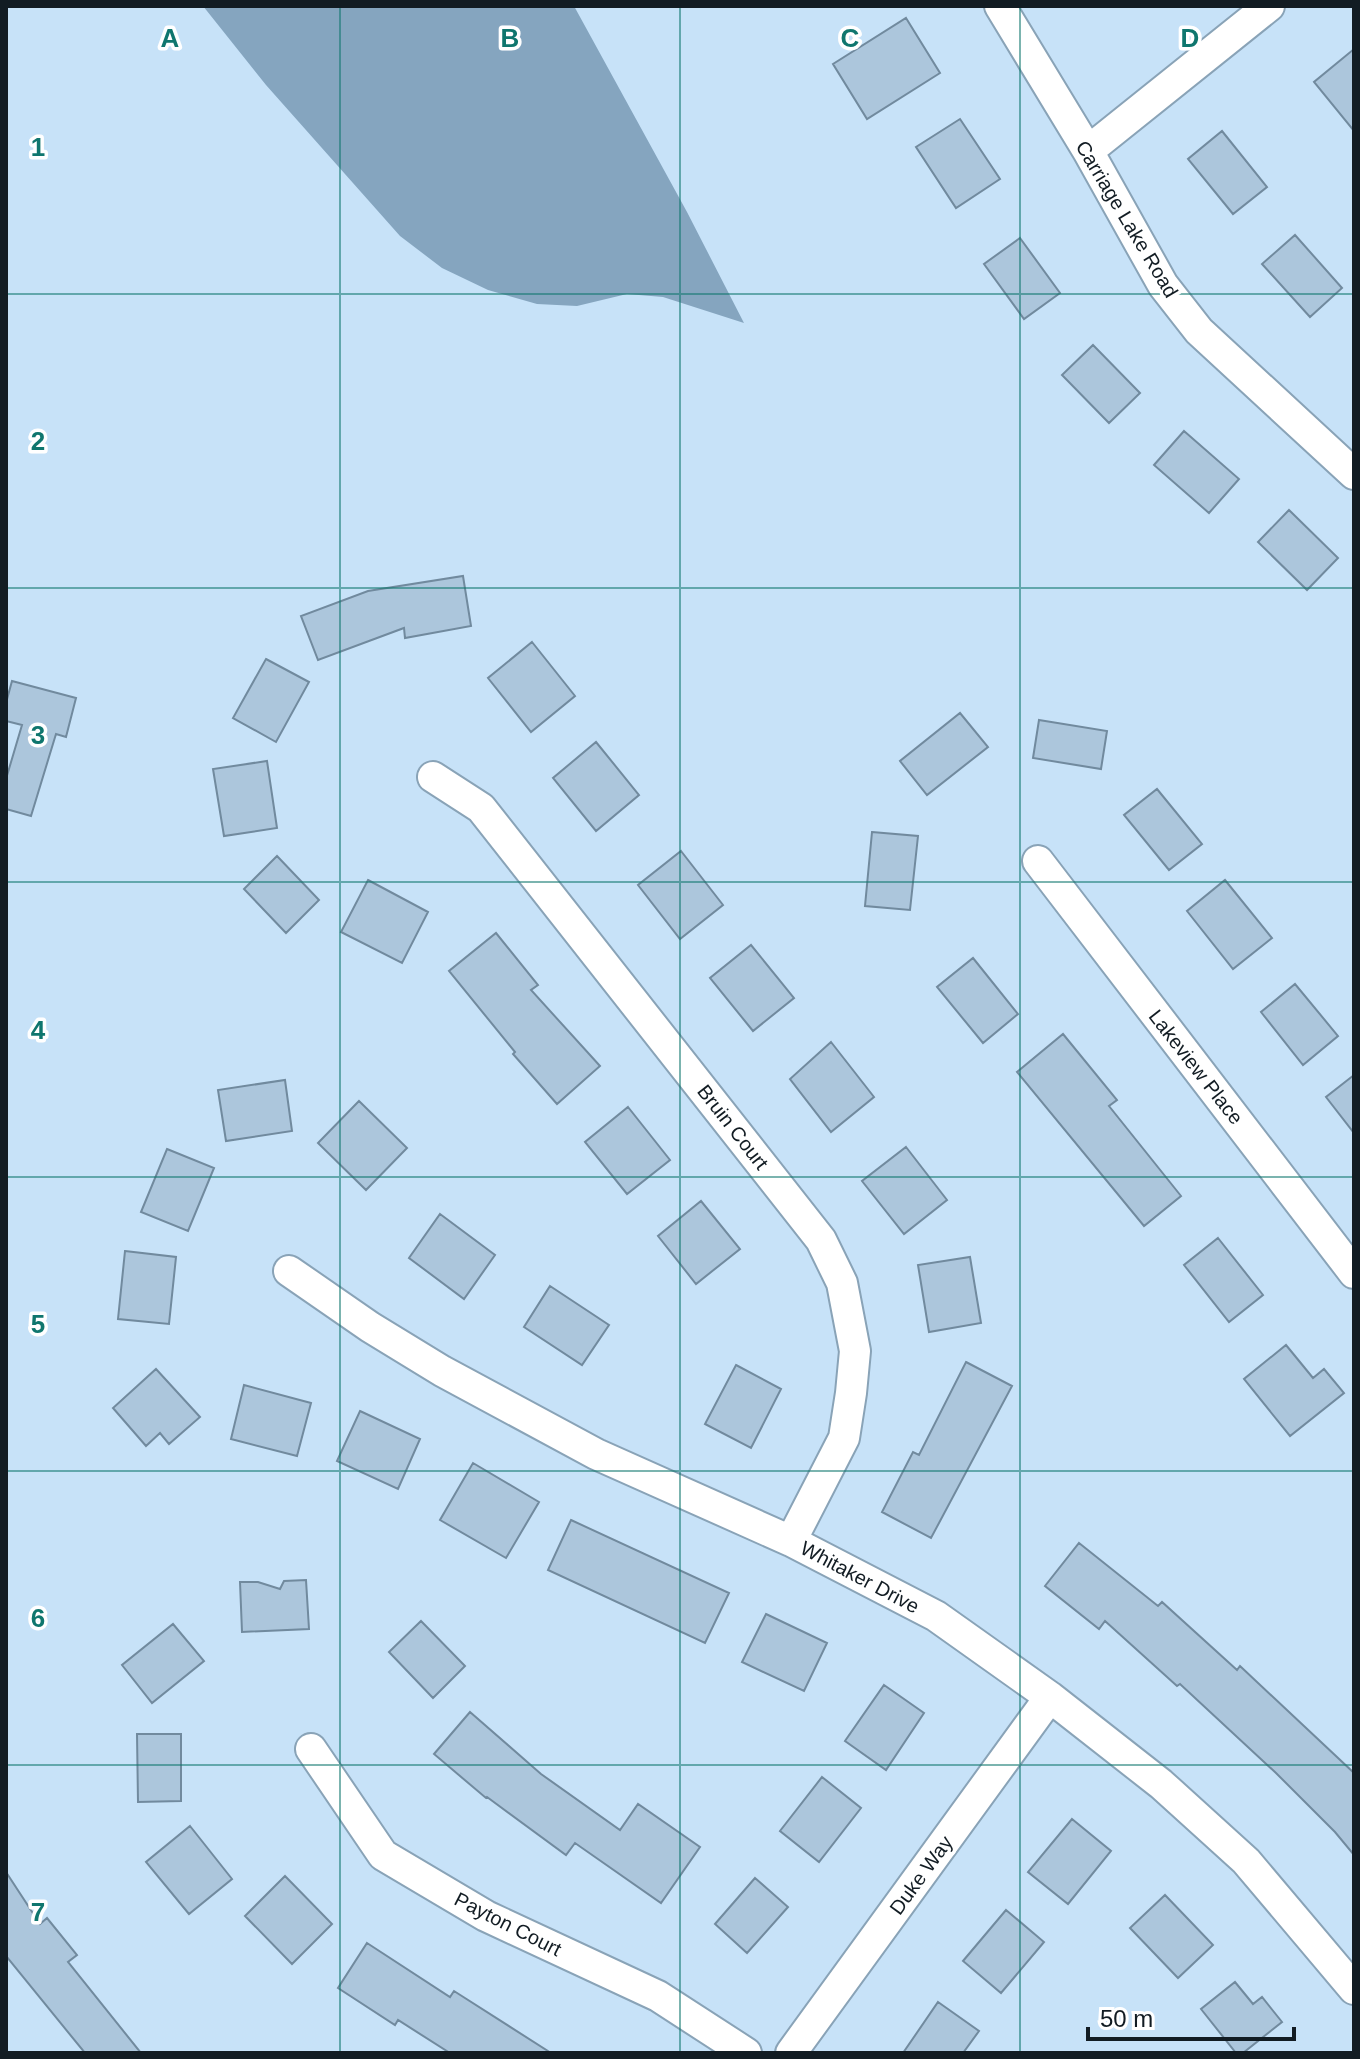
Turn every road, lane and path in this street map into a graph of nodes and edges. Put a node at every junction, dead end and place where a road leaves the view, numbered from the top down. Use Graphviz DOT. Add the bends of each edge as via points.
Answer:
graph roads {
  1 [pos="1000,6"];
  2 [pos="1269,6"];
  3 [pos="1088,151"];
  4 [pos="1354,474"];
  5 [pos="433,777"];
  6 [pos="1038,861"];
  7 [pos="289,1271"];
  8 [pos="1354,1273"];
  9 [pos="791,1541"];
  10 [pos="1050,1697"];
  11 [pos="311,1749"];
  12 [pos="1354,1989"];
  13 [pos="746,2053"];
  14 [pos="791,2053"];
  1 -- 3 [label="street, Carriage Lake Road"];
  2 -- 3 [label="street"];
  3 -- 4 [label="street, Carriage Lake Road" via="1163,285 1199,331"];
  5 -- 9 [label="street, Bruin Court" via="481,808 821,1240 842,1283 855,1351 844,1438"];
  6 -- 8 [label="street, Lakeview Place"];
  7 -- 9 [label="street, Whitaker Drive" via="456,1379 596,1454"];
  9 -- 10 [label="street, Whitaker Drive" via="936,1616"];
  10 -- 12 [label="street, Whitaker Drive" via="1161,1784 1246,1861"];
  10 -- 14 [label="street, Duke Way"];
  11 -- 13 [label="street, Payton Court" via="383,1855 486,1916 658,1996"];
}
